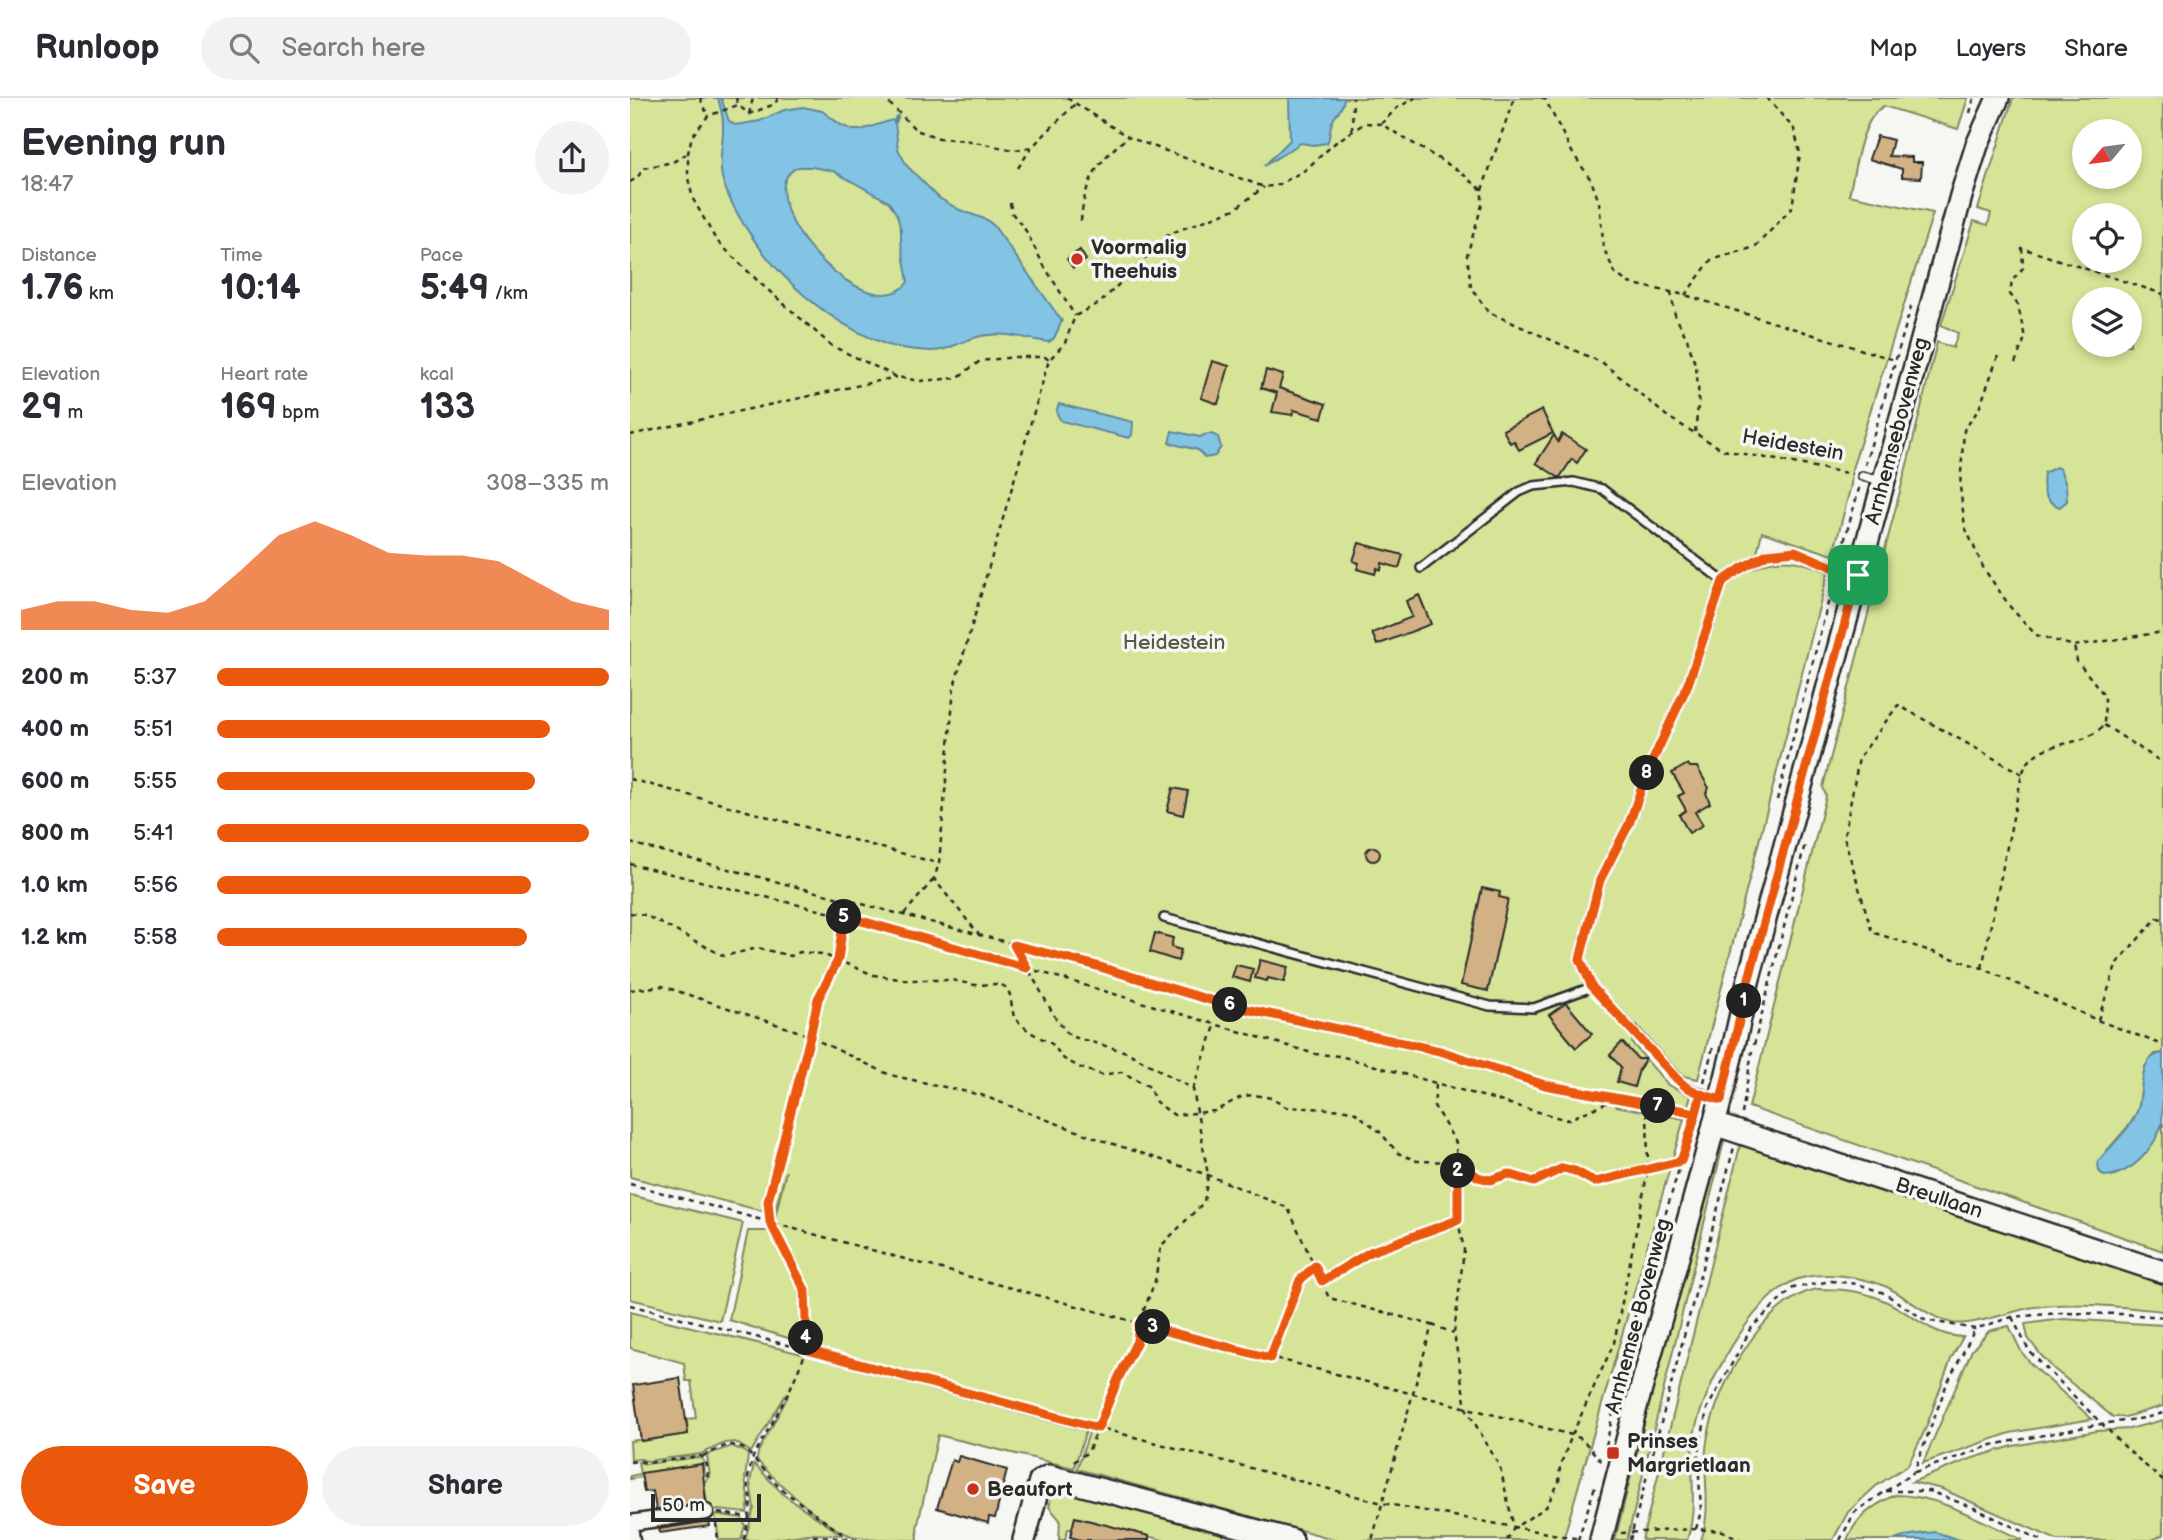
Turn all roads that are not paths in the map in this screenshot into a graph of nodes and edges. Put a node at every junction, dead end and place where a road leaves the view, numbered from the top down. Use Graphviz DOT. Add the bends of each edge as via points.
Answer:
graph roads {
  1 [pos="1983,98"];
  2 [pos="1998,98"];
  3 [pos="1977,145"];
  4 [pos="1862,476"];
  5 [pos="1883,481"];
  6 [pos="1421,568"];
  7 [pos="1858,575"];
  8 [pos="1723,581"];
  9 [pos="1164,918"];
  10 [pos="1592,987"];
  11 [pos="1711,1097"];
  12 [pos="1705,1118"];
  13 [pos="2163,1272"];
  14 [pos="706,1512"];
  15 [pos="630,1524"];
  16 [pos="1602,1537"];
  17 [pos="632,1540"];
  18 [pos="1024,1540"];
  19 [pos="1293,1540"];
  1 -- 3 [label="main road, Arnhemsebovenweg"];
  2 -- 3 [label="main road, Arnhemsebovenweg"];
  3 -- 5 [label="main road, Arnhemsebovenweg"];
  4 -- 5 [label="lane, Heidestein"];
  5 -- 7 [label="main road, Arnhemsebovenweg"];
  6 -- 8 [label="lane" via="1519,492 1574,482 1602,489"];
  7 -- 8 [label="lane" via="1795,551 1767,554"];
  7 -- 11 [label="main road, Arnhemsebovenweg" via="1748,982"];
  8 -- 10 [label="lane" via="1688,684 1629,824 1600,880 1580,959"];
  9 -- 10 [label="lane" via="1490,1006 1534,1009"];
  10 -- 11 [label="lane" via="1677,1079"];
  11 -- 12 [label="main road, Arnhemsebovenweg"];
  12 -- 13 [label="main road, Breullaan"];
  12 -- 16 [label="main road, Arnhemse Bovenweg" via="1702,1175"];
  14 -- 15 [label="street"];
  15 -- 17 [label="street"];
  18 -- 19 [label="main road" via="1037,1487 1046,1477"];
}
